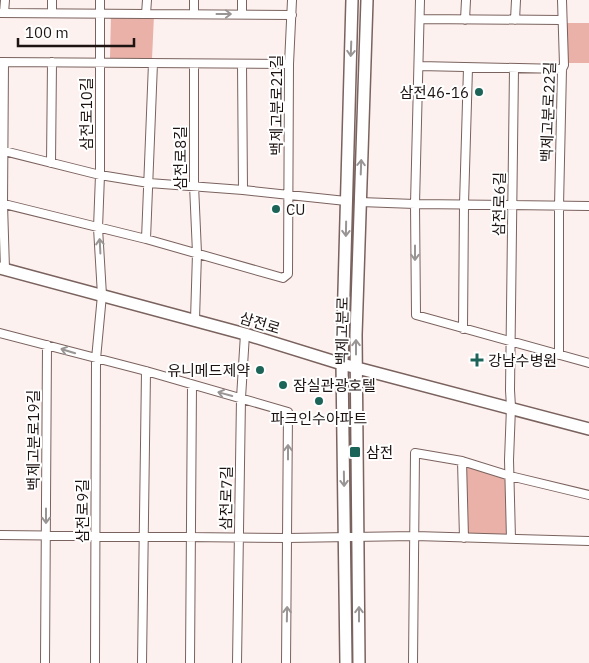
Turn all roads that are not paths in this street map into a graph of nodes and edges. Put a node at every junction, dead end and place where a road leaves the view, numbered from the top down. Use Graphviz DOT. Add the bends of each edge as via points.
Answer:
graph roads {
  1 [pos="5,0"];
  2 [pos="52,0"];
  3 [pos="100,0"];
  4 [pos="147,0"];
  5 [pos="194,0"];
  6 [pos="242,0"];
  7 [pos="292,0"];
  8 [pos="352,0"];
  9 [pos="367,0"];
  10 [pos="420,0"];
  11 [pos="466,0"];
  12 [pos="516,0"];
  13 [pos="562,0"];
  14 [pos="2,13"];
  15 [pos="52,13"];
  16 [pos="100,13"];
  17 [pos="146,14"];
  18 [pos="194,14"];
  19 [pos="242,14"];
  20 [pos="292,15"];
  21 [pos="420,19"];
  22 [pos="465,20"];
  23 [pos="515,20"];
  24 [pos="561,20"];
  25 [pos="2,62"];
  26 [pos="52,62"];
  27 [pos="100,62"];
  28 [pos="152,64"];
  29 [pos="194,64"];
  30 [pos="242,64"];
  31 [pos="289,64"];
  32 [pos="419,66"];
  33 [pos="468,68"];
  34 [pos="514,68"];
  35 [pos="562,69"];
  36 [pos="2,151"];
  37 [pos="51,163"];
  38 [pos="100,175"];
  39 [pos="149,183"];
  40 [pos="194,185"];
  41 [pos="243,190"];
  42 [pos="289,195"];
  43 [pos="346,201"];
  44 [pos="360,202"];
  45 [pos="2,203"];
  46 [pos="415,204"];
  47 [pos="464,204"];
  48 [pos="512,205"];
  49 [pos="559,206"];
  50 [pos="589,206"];
  51 [pos="98,228"];
  52 [pos="146,239"];
  53 [pos="197,253"];
  54 [pos="3,269"];
  55 [pos="102,295"];
  56 [pos="195,320"];
  57 [pos="463,329"];
  58 [pos="0,333"];
  59 [pos="245,334"];
  60 [pos="510,341"];
  61 [pos="47,345"];
  62 [pos="558,355"];
  63 [pos="96,359"];
  64 [pos="589,363"];
  65 [pos="342,364"];
  66 [pos="356,366"];
  67 [pos="146,371"];
  68 [pos="192,385"];
  69 [pos="241,398"];
  70 [pos="511,407"];
  71 [pos="588,429"];
  72 [pos="462,462"];
  73 [pos="510,476"];
  74 [pos="589,495"];
  75 [pos="0,535"];
  76 [pos="46,536"];
  77 [pos="95,536"];
  78 [pos="416,536"];
  79 [pos="144,537"];
  80 [pos="191,537"];
  81 [pos="345,537"];
  82 [pos="359,537"];
  83 [pos="239,538"];
  84 [pos="288,538"];
  85 [pos="464,538"];
  86 [pos="511,539"];
  87 [pos="589,541"];
  88 [pos="45,663"];
  89 [pos="95,663"];
  90 [pos="142,663"];
  91 [pos="190,663"];
  92 [pos="237,663"];
  93 [pos="286,663"];
  94 [pos="346,663"];
  95 [pos="359,663"];
  96 [pos="413,663"];
  1 -- 14 [label="street"];
  2 -- 15 [label="street"];
  3 -- 16 [label="street, 삼전로10길"];
  4 -- 17 [label="street"];
  5 -- 18 [label="street"];
  6 -- 19 [label="street"];
  7 -- 20 [label="street, 백제고분로21길"];
  8 -- 43 [label="main road, 백제고분로, one-way"];
  44 -- 9 [label="main road, 백제고분로, one-way"];
  10 -- 21 [label="street"];
  11 -- 22 [label="street"];
  12 -- 23 [label="street"];
  13 -- 24 [label="street, 백제고분로22길"];
  14 -- 15 [label="street"];
  15 -- 16 [label="street"];
  16 -- 17 [label="street"];
  16 -- 27 [label="street, 삼전로10길"];
  17 -- 18 [label="street"];
  18 -- 19 [label="street, one-way"];
  19 -- 20 [label="street"];
  20 -- 31 [label="street, 백제고분로21길"];
  21 -- 22 [label="street"];
  21 -- 32 [label="street"];
  22 -- 23 [label="street"];
  23 -- 24 [label="street"];
  24 -- 35 [label="street, 백제고분로22길" via="564,26"];
  25 -- 26 [label="street"];
  25 -- 36 [label="street"];
  26 -- 27 [label="street"];
  26 -- 37 [label="street"];
  27 -- 28 [label="street"];
  27 -- 38 [label="street, 삼전로10길"];
  28 -- 29 [label="street"];
  28 -- 39 [label="street"];
  29 -- 30 [label="street"];
  29 -- 40 [label="street, 삼전로8길"];
  30 -- 31 [label="street"];
  30 -- 41 [label="street"];
  31 -- 42 [label="street, 백제고분로21길"];
  32 -- 33 [label="street"];
  32 -- 46 [label="street"];
  33 -- 34 [label="street"];
  33 -- 47 [label="street"];
  34 -- 35 [label="street"];
  34 -- 48 [label="street, 삼전로6길"];
  35 -- 49 [label="street, 백제고분로22길"];
  36 -- 37 [label="street"];
  36 -- 45 [label="street"];
  37 -- 38 [label="street"];
  38 -- 39 [label="street"];
  38 -- 51 [label="street, 삼전로10길"];
  39 -- 40 [label="street"];
  39 -- 52 [label="street"];
  40 -- 41 [label="street"];
  40 -- 53 [label="street, 삼전로8길"];
  41 -- 42 [label="street"];
  42 -- 43 [label="street"];
  42 -- 53 [label="street, 백제고분로21길" via="288,274 283,278"];
  43 -- 65 [label="main road, 백제고분로, one-way"];
  44 -- 46 [label="street"];
  66 -- 44 [label="main road, 백제고분로, one-way"];
  45 -- 51 [label="street"];
  45 -- 54 [label="street"];
  46 -- 47 [label="street"];
  46 -- 57 [label="street, one-way" via="416,315"];
  47 -- 48 [label="street"];
  47 -- 57 [label="street"];
  48 -- 49 [label="street"];
  48 -- 60 [label="street, 삼전로6길"];
  49 -- 50 [label="street"];
  49 -- 62 [label="street, 백제고분로22길"];
  51 -- 52 [label="street"];
  55 -- 51 [label="street, 삼전로10길, one-way"];
  52 -- 53 [label="street"];
  53 -- 56 [label="street, 삼전로8길"];
  54 -- 55 [label="main road, 삼전로"];
  55 -- 56 [label="main road, 삼전로"];
  55 -- 63 [label="street, 삼전로9길"];
  56 -- 59 [label="main road, 삼전로"];
  57 -- 60 [label="street"];
  58 -- 61 [label="street"];
  59 -- 65 [label="main road, 삼전로"];
  59 -- 69 [label="street, 삼전로7길"];
  60 -- 62 [label="street"];
  60 -- 70 [label="street, 삼전로6길"];
  63 -- 61 [label="street, one-way"];
  61 -- 76 [label="street, 백제고분로19길, one-way"];
  62 -- 64 [label="street"];
  63 -- 67 [label="street"];
  63 -- 77 [label="street, 삼전로9길"];
  65 -- 66 [label="main road, 삼전로"];
  65 -- 81 [label="main road, 백제고분로, one-way"];
  66 -- 70 [label="main road, 삼전로"];
  66 -- 82 [label="main road, 백제고분로"];
  67 -- 68 [label="street"];
  67 -- 79 [label="street"];
  69 -- 68 [label="street, one-way"];
  68 -- 80 [label="street"];
  69 -- 83 [label="street, 삼전로7길"];
  84 -- 69 [label="street, one-way" via="288,412"];
  70 -- 71 [label="main road, 삼전로"];
  70 -- 73 [label="street"];
  72 -- 73 [label="street"];
  72 -- 78 [label="street" via="416,453"];
  72 -- 85 [label="street"];
  73 -- 74 [label="street"];
  73 -- 86 [label="street"];
  75 -- 76 [label="street"];
  76 -- 77 [label="street"];
  76 -- 88 [label="street, 백제고분로19길"];
  77 -- 79 [label="street"];
  77 -- 89 [label="street, 삼전로9길"];
  78 -- 82 [label="street"];
  78 -- 85 [label="street"];
  78 -- 96 [label="street"];
  79 -- 80 [label="street"];
  79 -- 90 [label="street"];
  80 -- 83 [label="street"];
  80 -- 91 [label="street"];
  81 -- 82 [label="street"];
  81 -- 84 [label="street"];
  81 -- 94 [label="main road, 백제고분로"];
  95 -- 82 [label="main road, 백제고분로, one-way"];
  83 -- 84 [label="street"];
  83 -- 92 [label="street, 삼전로7길"];
  93 -- 84 [label="street, one-way"];
  85 -- 86 [label="street"];
  86 -- 87 [label="street"];
}
